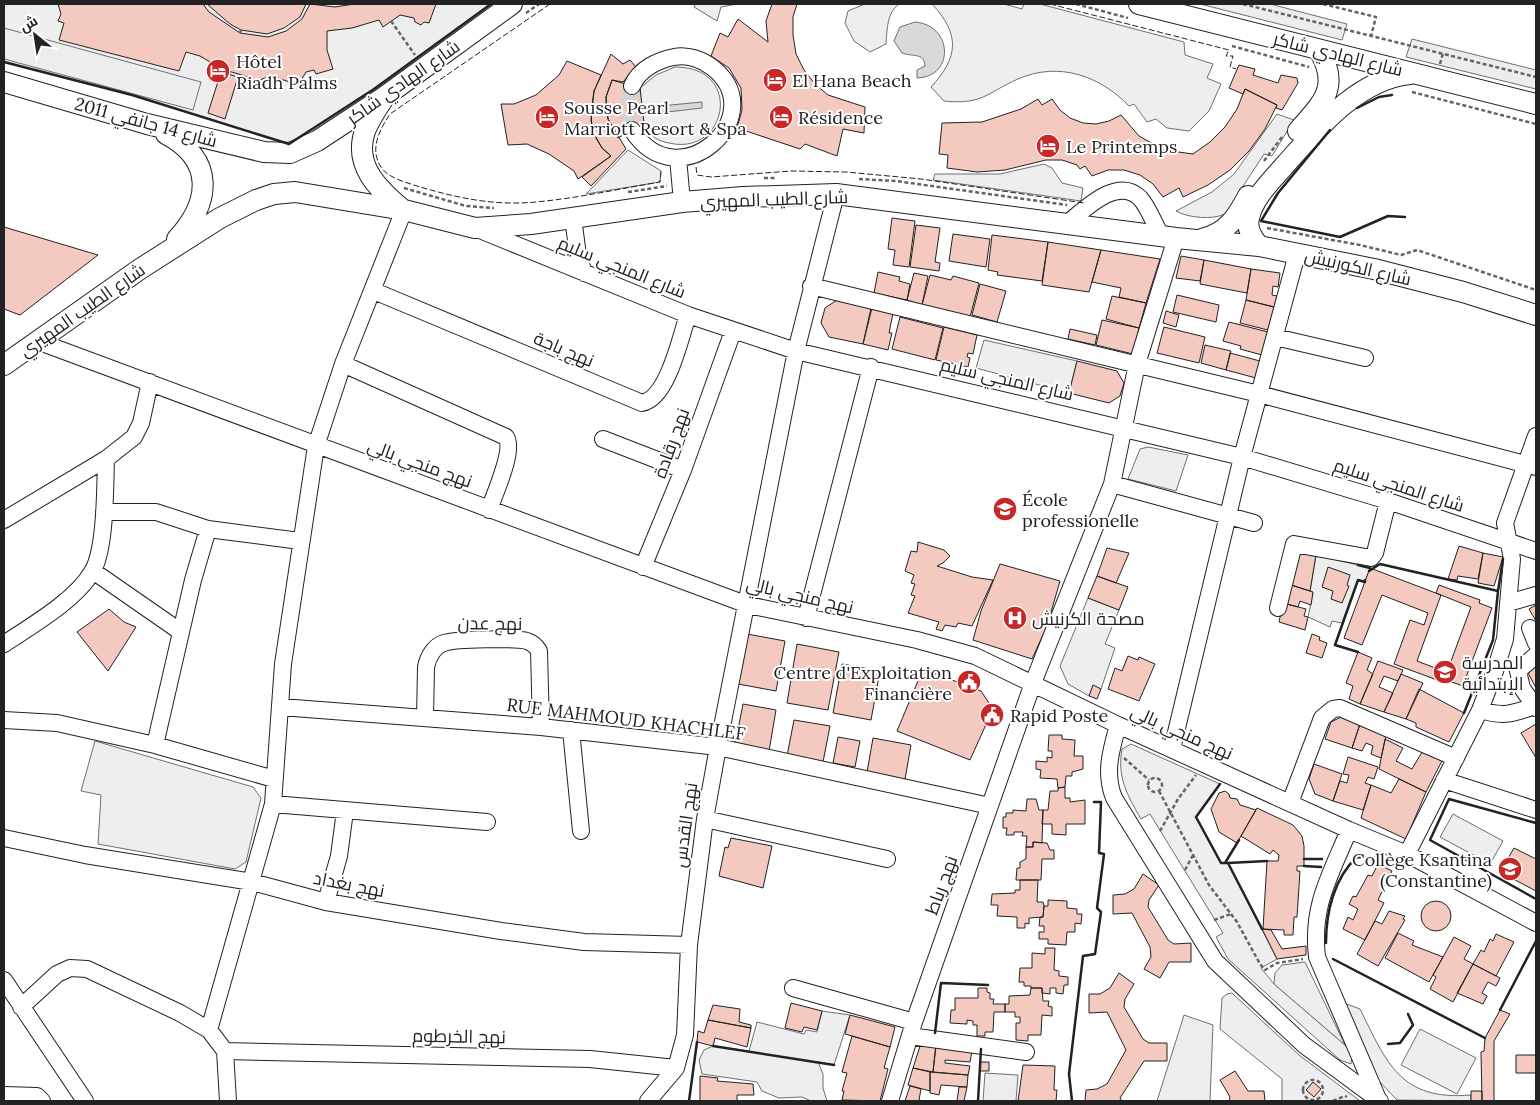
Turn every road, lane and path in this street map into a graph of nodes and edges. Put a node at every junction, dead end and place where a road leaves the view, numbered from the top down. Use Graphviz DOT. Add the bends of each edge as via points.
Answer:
graph roads {
  1 [pos="512,4"];
  2 [pos="1076,4"];
  3 [pos="1243,4"];
  4 [pos="1324,4"];
  5 [pos="1135,11"];
  6 [pos="391,21"];
  7 [pos="1372,36"];
  8 [pos="1230,46"];
  9 [pos="413,53"];
  10 [pos="1316,59"];
  11 [pos="1536,77"];
  12 [pos="4,82"];
  13 [pos="1409,82"];
  14 [pos="632,86"];
  15 [pos="384,97"];
  16 [pos="1536,104"];
  17 [pos="148,124"];
  18 [pos="1536,124"];
  19 [pos="632,130"];
  20 [pos="1283,136"];
  21 [pos="290,153"];
  22 [pos="678,158"];
  23 [pos="1262,163"];
  24 [pos="836,194"];
  25 [pos="682,202"];
  26 [pos="404,210"];
  27 [pos="573,218"];
  28 [pos="1070,222"];
  29 [pos="475,228"];
  30 [pos="1168,236"];
  31 [pos="1260,236"];
  32 [pos="1198,240"];
  33 [pos="1298,254"];
  34 [pos="162,255"];
  35 [pos="584,273"];
  36 [pos="811,286"];
  37 [pos="1536,290"];
  38 [pos="374,291"];
  39 [pos="688,315"];
  40 [pos="1536,315"];
  41 [pos="733,331"];
  42 [pos="1275,337"];
  43 [pos="37,341"];
  44 [pos="796,351"];
  45 [pos="1365,358"];
  46 [pos="343,364"];
  47 [pos="1137,364"];
  48 [pos="4,365"];
  49 [pos="871,368"];
  50 [pos="150,382"];
  51 [pos="1259,394"];
  52 [pos="1123,428"];
  53 [pos="1536,436"];
  54 [pos="603,439"];
  55 [pos="316,446"];
  56 [pos="1242,457"];
  57 [pos="106,459"];
  58 [pos="1531,466"];
  59 [pos="683,470"];
  60 [pos="1112,484"];
  61 [pos="1388,501"];
  62 [pos="489,510"];
  63 [pos="104,512"];
  64 [pos="1229,516"];
  65 [pos="4,520"];
  66 [pos="1254,523"];
  67 [pos="208,529"];
  68 [pos="300,541"];
  69 [pos="1509,542"];
  70 [pos="1536,550"];
  71 [pos="643,567"];
  72 [pos="94,571"];
  73 [pos="1536,595"];
  74 [pos="1508,603"];
  75 [pos="748,605"];
  76 [pos="1278,608"];
  77 [pos="806,618"];
  78 [pos="1530,628"];
  79 [pos="181,632"];
  80 [pos="1536,643"];
  81 [pos="4,644"];
  82 [pos="1536,655"];
  83 [pos="1492,678"];
  84 [pos="1519,682"];
  85 [pos="1033,683"];
  86 [pos="281,707"];
  87 [pos="1536,707"];
  88 [pos="1480,710"];
  89 [pos="425,718"];
  90 [pos="4,720"];
  91 [pos="1118,725"];
  92 [pos="541,727"];
  93 [pos="571,730"];
  94 [pos="155,745"];
  95 [pos="718,747"];
  96 [pos="1172,750"];
  97 [pos="1110,752"];
  98 [pos="1456,758"];
  99 [pos="1203,764"];
  100 [pos="274,779"];
  101 [pos="1149,780"];
  102 [pos="1444,780"];
  103 [pos="1159,791"];
  104 [pos="273,804"];
  105 [pos="1290,804"];
  106 [pos="990,806"];
  107 [pos="1536,810"];
  108 [pos="345,811"];
  109 [pos="1170,813"];
  110 [pos="705,818"];
  111 [pos="487,822"];
  112 [pos="1349,830"];
  113 [pos="582,831"];
  114 [pos="1160,831"];
  115 [pos="4,838"];
  116 [pos="1407,854"];
  117 [pos="1193,855"];
  118 [pos="887,859"];
  119 [pos="1184,870"];
  120 [pos="252,882"];
  121 [pos="326,902"];
  122 [pos="1231,914"];
  123 [pos="1214,920"];
  124 [pos="1536,922"];
  125 [pos="690,945"];
  126 [pos="1317,957"];
  127 [pos="4,980"];
  128 [pos="793,988"];
  129 [pos="21,1007"];
  130 [pos="912,1029"];
  131 [pos="209,1030"];
  132 [pos="225,1051"];
  133 [pos="1026,1052"];
  134 [pos="679,1060"];
  135 [pos="4,1095"];
  136 [pos="1349,1098"];
  137 [pos="1318,1100"];
  138 [pos="42,1101"];
  139 [pos="85,1101"];
  140 [pos="228,1101"];
  141 [pos="648,1101"];
  142 [pos="890,1101"];
  143 [pos="1333,1101"];
  144 [pos="1379,1101"];
  1 -- 15 [label="main road, شارع الهادي شاكر"];
  2 -- 5 [label="path"];
  3 -- 7 [label="path"];
  4 -- 7 [label="path" via="1376,17"];
  5 -- 10 [label="main road, شارع الهادي شاكر"];
  6 -- 9 [label="path"];
  7 -- 11 [label="path"];
  8 -- 10 [label="path"];
  10 -- 13 [label="main road, شارع الهادي شاكر"];
  10 -- 32 [label="main road" via="1329,66 1326,94 1320,105 1258,180 1232,223 1216,234"];
  12 -- 17 [label="main road, شارع 14 جانفي 2011"];
  13 -- 16 [label="main road, شارع الهادي شاكر"];
  13 -- 18 [label="path"];
  13 -- 31 [label="main road" via="1389,78 1372,86 1317,128 1268,185 1249,218 1250,234"];
  14 -- 22 [label="street" via="644,70 676,56 706,62 719,72 728,86 732,101 731,117 725,132 702,152"];
  15 -- 21 [label="main road, شارع الهادي شاكر" via="317,141"];
  15 -- 26 [label="main road" via="365,130 362,156 369,177"];
  17 -- 21 [label="main road, شارع 14 جانفي 2011" via="264,152"];
  17 -- 34 [label="main road" via="191,151 202,175 201,201 194,217"];
  19 -- 22 [label="street" via="646,147 660,155"];
  20 -- 23 [label="path"];
  22 -- 25 [label="street"];
  24 -- 25 [label="main road, شارع الطيب المهيري"];
  24 -- 28 [label="main road, شارع الطيب المهيري"];
  24 -- 36 [label="street, نهج القدس"];
  25 -- 27 [label="main road, شارع الطيب المهيري"];
  26 -- 29 [label="main road, شارع الطيب المهيري"];
  26 -- 34 [label="main road, شارع الطيب المهيري" via="316,194 274,194 238,208"];
  26 -- 38 [label="street"];
  27 -- 29 [label="main road, شارع الطيب المهيري"];
  27 -- 35 [label="street"];
  28 -- 30 [label="main road, شارع الطيب المهيري"];
  28 -- 30 [label="street" via="1102,197 1115,191 1132,192"];
  29 -- 35 [label="street, شارع المنجي سليم"];
  30 -- 32 [label="main road, شارع الكورنيش"];
  30 -- 47 [label="street, نهج رباط"];
  31 -- 32 [label="main road, شارع الكورنيش"];
  31 -- 33 [label="main road, شارع الكورنيش"];
  31 -- 37 [label="path" via="1360,245 1401,255 1417,250"];
  33 -- 40 [label="main road, شارع الكورنيش" via="1374,269"];
  33 -- 42 [label="street"];
  34 -- 43 [label="main road, شارع الطيب المهيري"];
  35 -- 39 [label="street, شارع المنجي سليم"];
  36 -- 44 [label="street, نهج القدس"];
  36 -- 47 [label="street"];
  38 -- 39 [label="street, نهج باجة" via="642,403 654,399 664,384"];
  38 -- 46 [label="street"];
  39 -- 41 [label="street, شارع المنجي سليم"];
  41 -- 44 [label="street, شارع المنجي سليم"];
  41 -- 59 [label="street, نهج رقادة"];
  42 -- 45 [label="street"];
  42 -- 51 [label="street"];
  43 -- 48 [label="main road, شارع الطيب المهيري"];
  43 -- 50 [label="street, نهج منجي بالي"];
  44 -- 49 [label="street, شارع المنجي سليم"];
  44 -- 75 [label="street, نهج القدس"];
  46 -- 55 [label="street"];
  46 -- 62 [label="street" via="506,437 510,447"];
  47 -- 51 [label="street"];
  47 -- 52 [label="street, نهج رباط"];
  49 -- 52 [label="street, شارع المنجي سليم"];
  49 -- 77 [label="street"];
  50 -- 55 [label="street, نهج منجي بالي"];
  50 -- 57 [label="street" via="141,423 134,437"];
  51 -- 56 [label="street"];
  51 -- 58 [label="street"];
  52 -- 56 [label="street, شارع المنجي سليم"];
  52 -- 60 [label="street, نهج رباط"];
  53 -- 58 [label="street"];
  54 -- 59 [label="street"];
  55 -- 62 [label="street, نهج منجي بالي"];
  55 -- 68 [label="street"];
  56 -- 61 [label="street, شارع المنجي سليم"];
  56 -- 64 [label="street"];
  57 -- 63 [label="street"];
  57 -- 65 [label="street"];
  58 -- 69 [label="street" via="1505,523"];
  59 -- 71 [label="street, نهج رقادة"];
  60 -- 64 [label="street"];
  60 -- 85 [label="street, نهج رباط"];
  61 -- 69 [label="street, شارع المنجي سليم"];
  61 -- 76 [label="street" via="1371,558 1294,544"];
  62 -- 71 [label="street, نهج منجي بالي"];
  63 -- 67 [label="street" via="156,512"];
  63 -- 72 [label="street"];
  64 -- 66 [label="street"];
  64 -- 96 [label="street"];
  67 -- 68 [label="street"];
  67 -- 79 [label="street"];
  68 -- 86 [label="street" via="283,664"];
  69 -- 70 [label="street, شارع المنجي سليم"];
  69 -- 74 [label="street" via="1512,559"];
  71 -- 75 [label="street, نهج منجي بالي"];
  72 -- 79 [label="street"];
  72 -- 81 [label="street" via="70,598"];
  73 -- 74 [label="street"];
  74 -- 83 [label="street" via="1505,639"];
  75 -- 77 [label="street, نهج منجي بالي"];
  75 -- 95 [label="street, نهج القدس"];
  77 -- 85 [label="street, نهج منجي بالي" via="917,640 976,656"];
  78 -- 80 [label="street"];
  79 -- 94 [label="street"];
  82 -- 84 [label="street" via="1518,671"];
  83 -- 84 [label="street" via="1505,683"];
  83 -- 88 [label="street"];
  84 -- 87 [label="street"];
  85 -- 91 [label="street, نهج منجي بالي"];
  85 -- 106 [label="street, نهج رباط"];
  86 -- 89 [label="street, RUE MAHMOUD KHACHLEF"];
  86 -- 100 [label="street"];
  87 -- 88 [label="street" via="1498,715"];
  88 -- 98 [label="street"];
  89 -- 92 [label="street, RUE MAHMOUD KHACHLEF"];
  89 -- 92 [label="street, نهج عدن" via="426,667 436,648 451,641 520,640 535,645 539,651"];
  90 -- 94 [label="street" via="56,723"];
  91 -- 96 [label="street, نهج منجي بالي"];
  91 -- 97 [label="street"];
  92 -- 93 [label="street, RUE MAHMOUD KHACHLEF"];
  93 -- 95 [label="street, RUE MAHMOUD KHACHLEF"];
  93 -- 113 [label="street"];
  94 -- 100 [label="street"];
  95 -- 106 [label="street, RUE MAHMOUD KHACHLEF"];
  95 -- 110 [label="street, نهج القدس"];
  96 -- 99 [label="street, نهج منجي بالي"];
  97 -- 101 [label="path" via="1121,755"];
  97 -- 144 [label="street" via="1108,777 1114,798 1215,961 1304,1045"];
  98 -- 102 [label="street"];
  98 -- 105 [label="street" via="1340,708 1333,709 1322,718"];
  99 -- 105 [label="street, نهج منجي بالي"];
  99 -- 109 [label="path"];
  100 -- 104 [label="street"];
  101 -- 103 [label="path" via="1147,786 1150,790"];
  101 -- 103 [label="path" via="1154,777 1160,780 1162,787"];
  102 -- 107 [label="street"];
  102 -- 116 [label="street"];
  103 -- 109 [label="path"];
  104 -- 108 [label="street"];
  104 -- 120 [label="street"];
  105 -- 112 [label="street, نهج منجي بالي"];
  106 -- 130 [label="street, نهج رباط"];
  108 -- 111 [label="street"];
  108 -- 121 [label="street" via="339,856"];
  109 -- 114 [label="path"];
  109 -- 117 [label="path"];
  110 -- 118 [label="street"];
  110 -- 125 [label="street, نهج القدس"];
  112 -- 116 [label="street, نهج منجي بالي"];
  112 -- 126 [label="street" via="1316,912"];
  115 -- 120 [label="street, نهج بغداد" via="85,855"];
  116 -- 124 [label="street, نهج منجي بالي"];
  117 -- 119 [label="path"];
  117 -- 122 [label="path" via="1209,885"];
  120 -- 121 [label="street, نهج بغداد"];
  120 -- 131 [label="street"];
  121 -- 125 [label="street, نهج بغداد" via="501,932 584,942"];
  122 -- 123 [label="path"];
  122 -- 126 [label="path" via="1265,970 1278,963"];
  125 -- 134 [label="street, نهج القدس" via="685,1035"];
  126 -- 144 [label="street"];
  127 -- 129 [label="street"];
  128 -- 130 [label="street"];
  129 -- 131 [label="street" via="57,974 70,968 87,969"];
  129 -- 139 [label="street"];
  130 -- 133 [label="street"];
  130 -- 142 [label="street, نهج رباط"];
  131 -- 132 [label="street"];
  132 -- 134 [label="street, نهج الخرطوم"];
  132 -- 140 [label="street"];
  134 -- 141 [label="street"];
  135 -- 138 [label="street" via="36,1096"];
  136 -- 143 [label="path" via="1345,1096"];
  137 -- 137 [label="path" via="1322,1085 1317,1080 1308,1081 1303,1090 1305,1096"];
}
